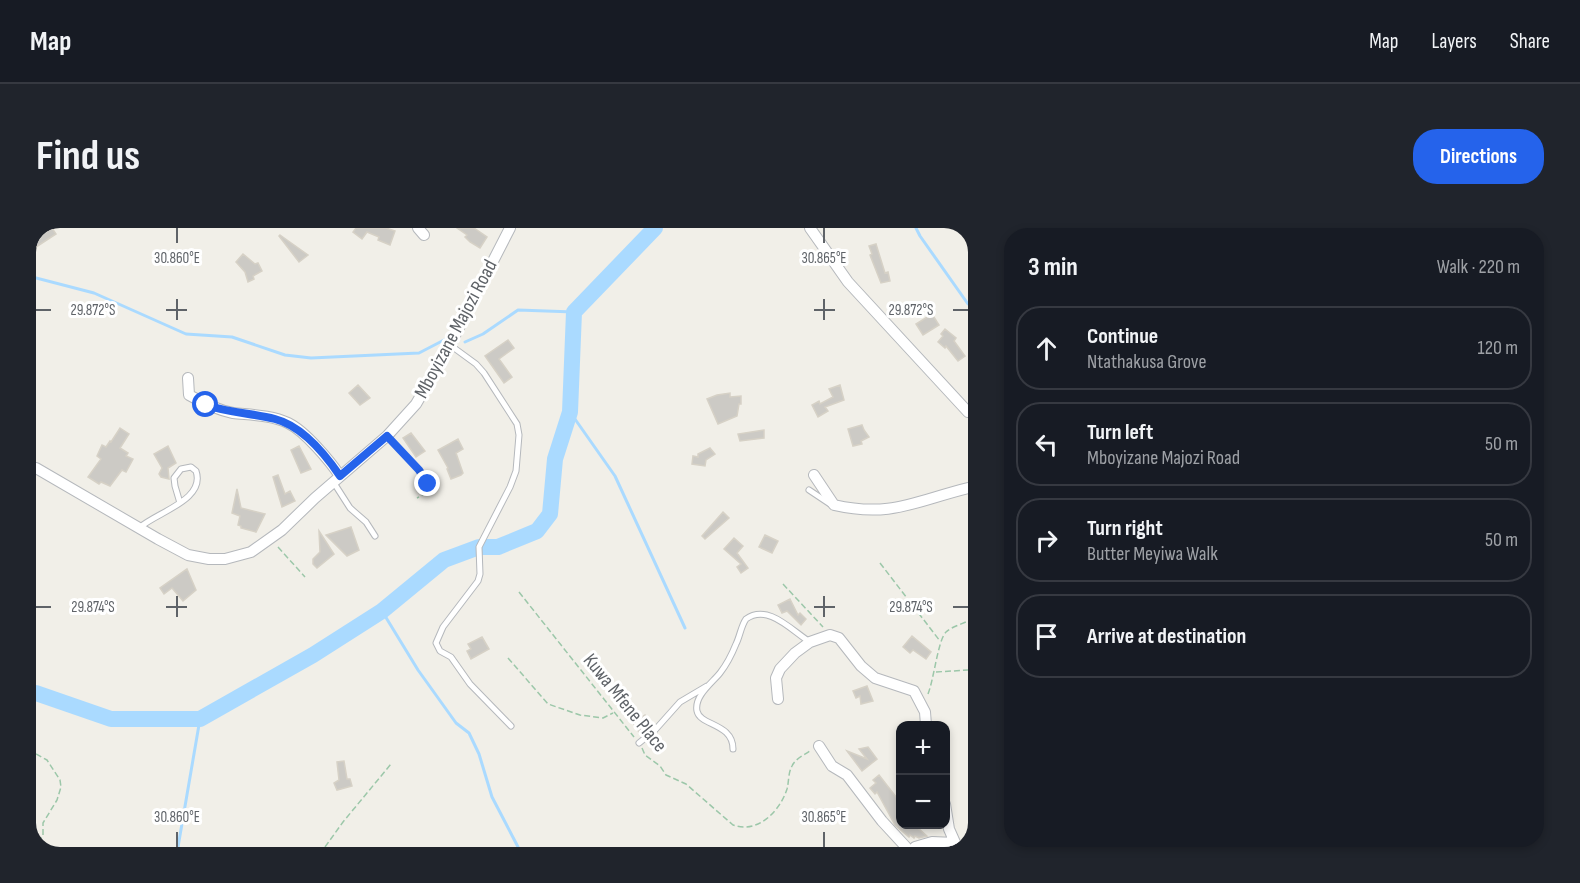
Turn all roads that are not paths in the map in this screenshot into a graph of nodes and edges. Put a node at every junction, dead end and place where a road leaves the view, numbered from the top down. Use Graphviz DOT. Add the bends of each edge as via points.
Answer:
graph roads {
  1 [pos="510,228"];
  2 [pos="810,228"];
  3 [pos="450,345"];
  4 [pos="188,378"];
  5 [pos="968,412"];
  6 [pos="36,468"];
  7 [pos="814,475"];
  8 [pos="337,480"];
  9 [pos="968,488"];
  10 [pos="809,490"];
  11 [pos="180,503"];
  12 [pos="834,505"];
  13 [pos="139,528"];
  14 [pos="375,536"];
  15 [pos="810,642"];
  16 [pos="709,685"];
  17 [pos="778,699"];
  18 [pos="926,721"];
  19 [pos="511,726"];
  20 [pos="639,743"];
  21 [pos="819,746"];
  22 [pos="733,749"];
  23 [pos="949,829"];
  24 [pos="956,845"];
  25 [pos="906,847"];
  26 [pos="915,847"];
  1 -- 3 [label="street, Mboyizane Majozi Road"];
  2 -- 5 [label="street" via="848,282"];
  3 -- 8 [label="street, Mboyizane Majozi Road" via="416,404"];
  3 -- 19 [label="lane" via="484,373 517,424 519,435 516,471 479,547 478,581 443,627 436,643"];
  4 -- 8 [label="street" via="189,395 206,405 290,424 318,448"];
  6 -- 13 [label="street, Mboyizane Majozi Road"];
  7 -- 12 [label="street"];
  8 -- 13 [label="street, Mboyizane Majozi Road" via="271,539 237,557 209,559 188,555"];
  8 -- 14 [label="lane" via="350,508"];
  9 -- 12 [label="street" via="882,510"];
  10 -- 12 [label="lane"];
  11 -- 11 [label="lane" via="196,487 196,471 191,468 181,469 174,478"];
  11 -- 13 [label="lane"];
  15 -- 16 [label="lane" via="773,617 751,615"];
  15 -- 17 [label="street" via="780,669 776,678"];
  15 -- 18 [label="street" via="830,635 839,638 875,678 914,691"];
  16 -- 20 [label="lane" via="680,702"];
  16 -- 22 [label="lane" via="699,699 697,711 729,735"];
  21 -- 25 [label="street" via="832,766 847,775"];
  23 -- 24 [label="street"];
  24 -- 26 [label="street" via="932,842"];
}
